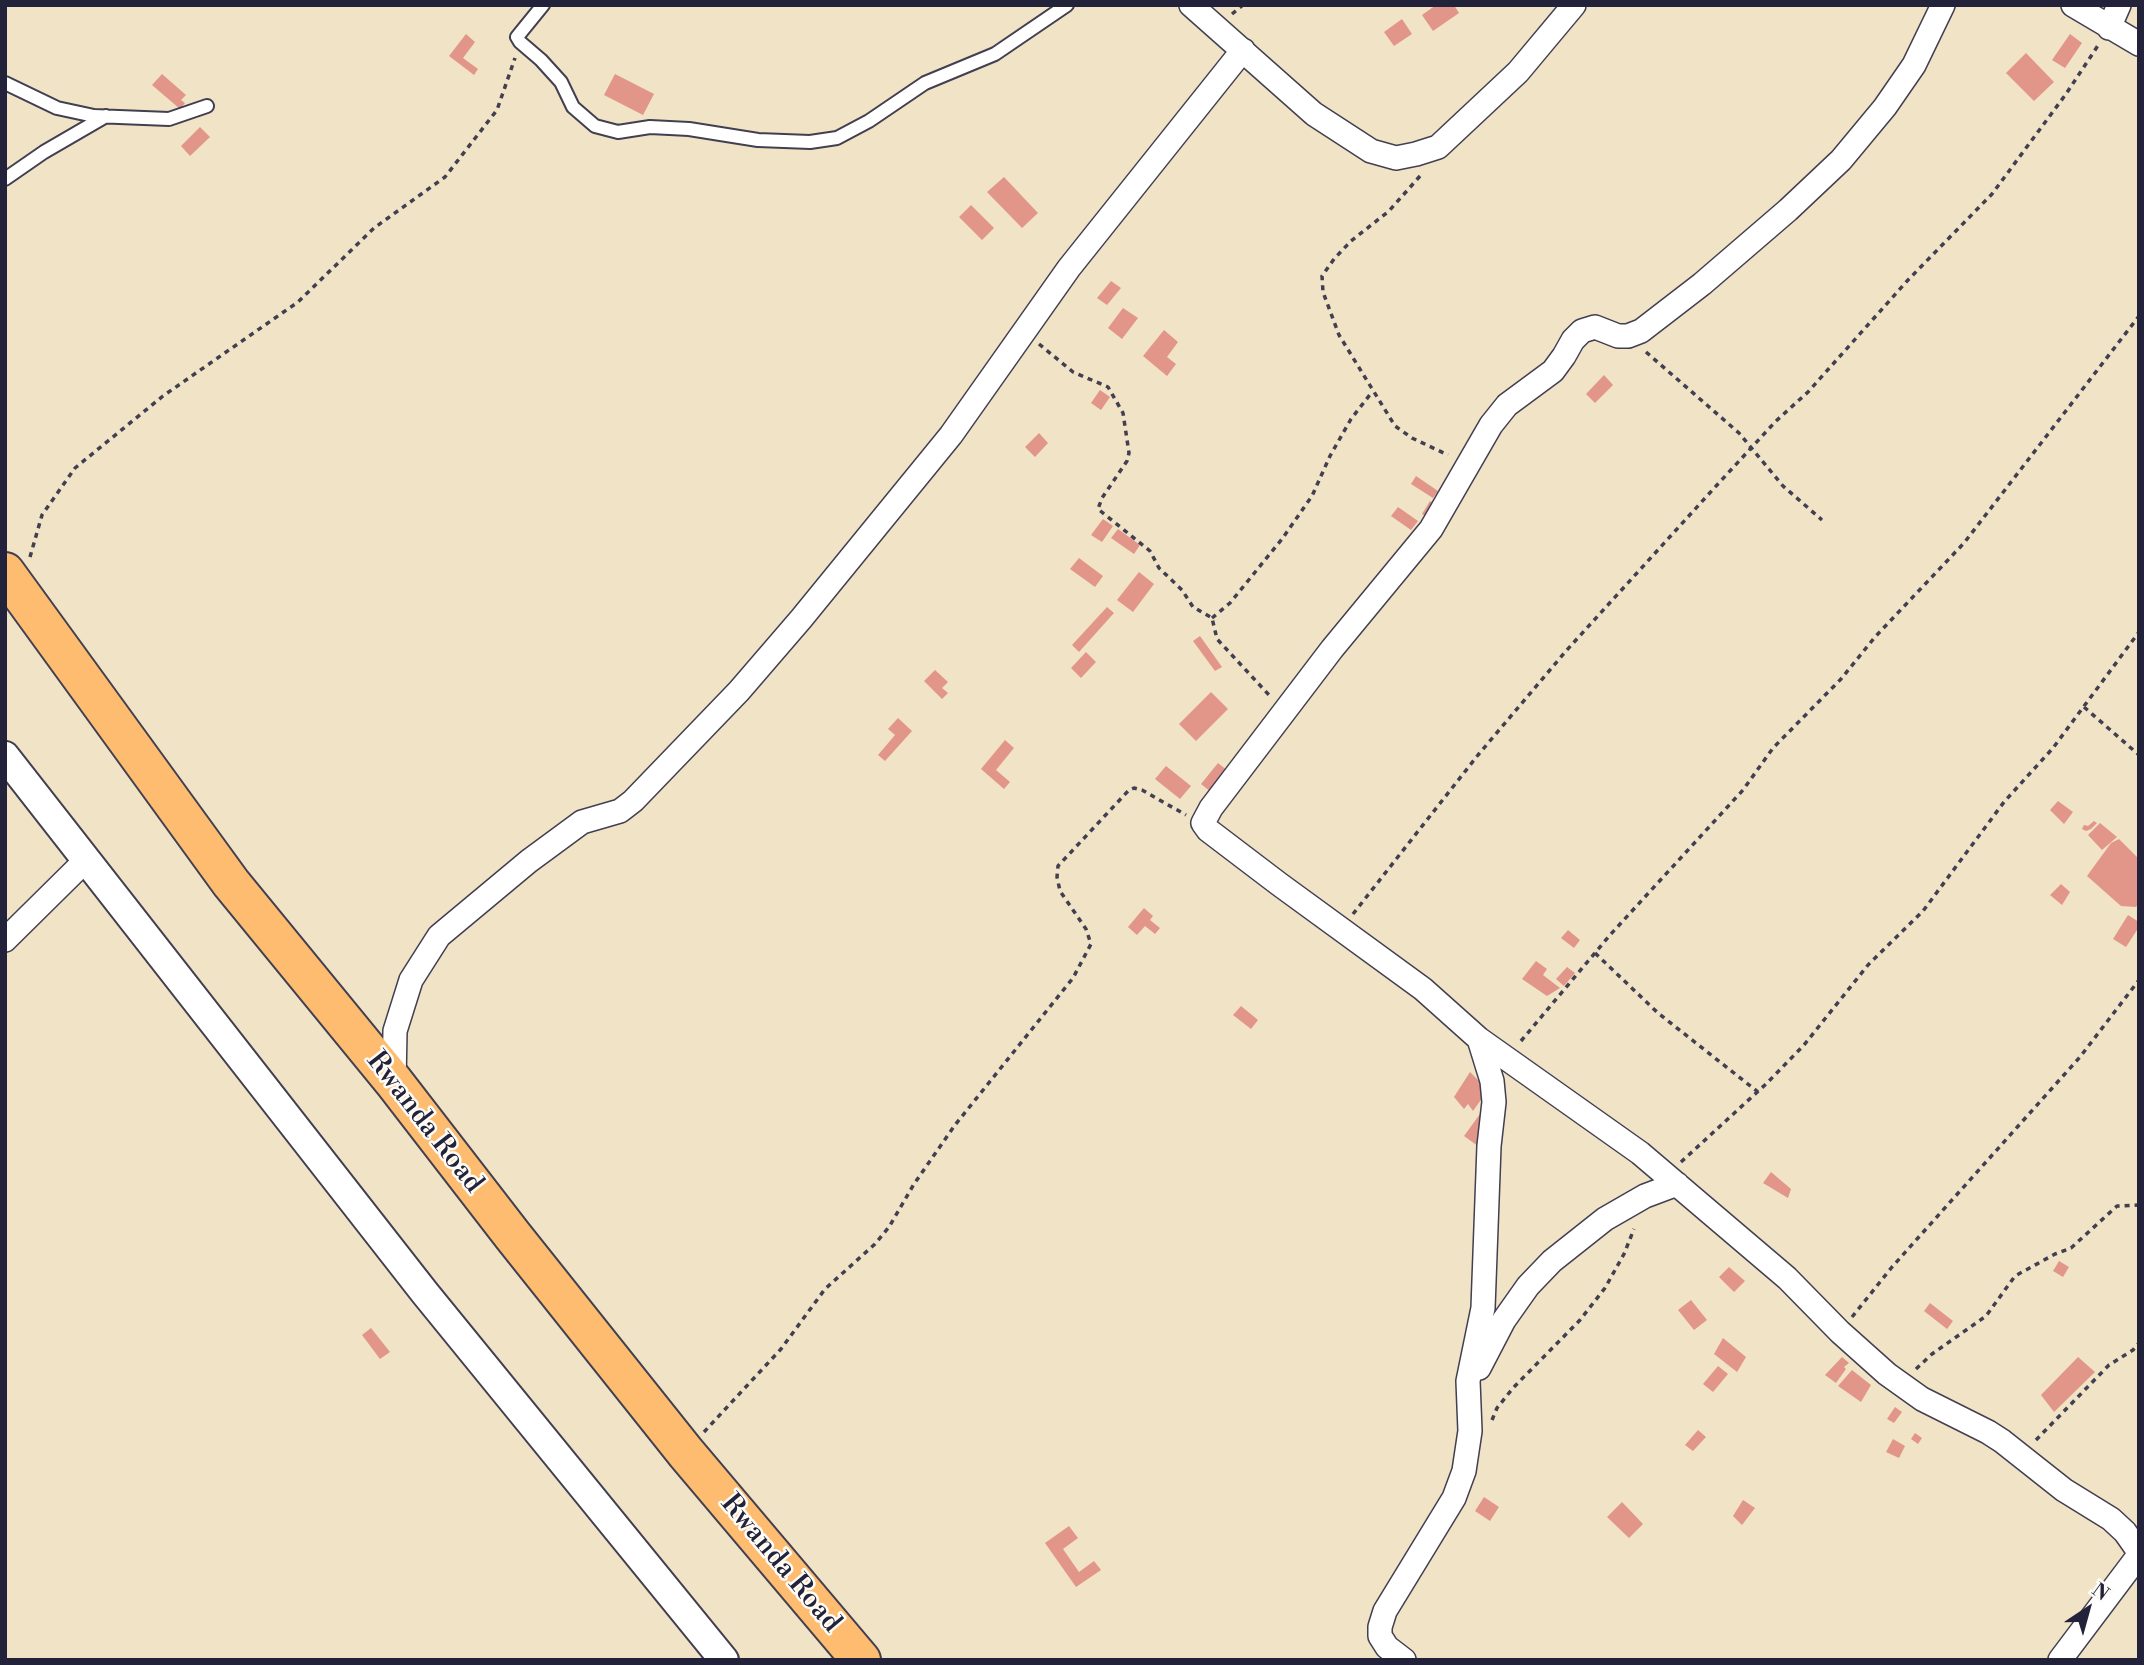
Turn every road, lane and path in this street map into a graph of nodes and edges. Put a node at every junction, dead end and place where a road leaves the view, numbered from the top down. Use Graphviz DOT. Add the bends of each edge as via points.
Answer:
graph roads {
  1 [pos="544,5"];
  2 [pos="1067,5"];
  3 [pos="1191,5"];
  4 [pos="1574,5"];
  5 [pos="1943,5"];
  6 [pos="2073,5"];
  7 [pos="2119,5"];
  8 [pos="2109,28"];
  9 [pos="520,42"];
  10 [pos="2139,44"];
  11 [pos="1243,50"];
  12 [pos="5,83"];
  13 [pos="207,106"];
  14 [pos="107,116"];
  15 [pos="1438,147"];
  16 [pos="5,179"];
  17 [pos="2139,316"];
  18 [pos="1023,331"];
  19 [pos="1628,337"];
  20 [pos="1372,392"];
  21 [pos="1753,448"];
  22 [pos="1469,465"];
  23 [pos="1822,520"];
  24 [pos="13,583"];
  25 [pos="1212,618"];
  26 [pos="2139,632"];
  27 [pos="2084,707"];
  28 [pos="1287,710"];
  29 [pos="5,755"];
  30 [pos="2139,755"];
  31 [pos="1203,823"];
  32 [pos="86,860"];
  33 [pos="1341,930"];
  34 [pos="5,940"];
  35 [pos="1595,953"];
  36 [pos="2139,980"];
  37 [pos="1479,1039"];
  38 [pos="1506,1059"];
  39 [pos="394,1082"];
  40 [pos="1758,1092"];
  41 [pos="1672,1180"];
  42 [pos="2139,1205"];
  43 [pos="1635,1226"];
  44 [pos="1840,1332"];
  45 [pos="2139,1343"];
  46 [pos="1468,1390"];
  47 [pos="1910,1391"];
  48 [pos="1492,1420"];
  49 [pos="686,1453"];
  50 [pos="2020,1457"];
  51 [pos="2139,1553"];
  52 [pos="724,1660"];
  53 [pos="861,1660"];
  54 [pos="1404,1660"];
  55 [pos="2060,1660"];
  1 -- 9 [label="lane" via="518,33"];
  2 -- 9 [label="lane" via="995,54 925,83 837,138 810,142 758,140 689,129 650,127 618,132 594,126 573,107 561,82"];
  3 -- 11 [label="street"];
  4 -- 15 [label="street" via="1518,72"];
  5 -- 19 [label="street" via="1914,65 1841,160 1702,284"];
  6 -- 8 [label="street"];
  7 -- 8 [label="street"];
  8 -- 10 [label="street"];
  8 -- 21 [label="path" via="1992,194"];
  9 -- 24 [label="path" via="498,110 445,177 374,228 298,302 163,396 75,468 41,515"];
  11 -- 15 [label="street" via="1314,114 1371,152 1396,158"];
  11 -- 18 [label="street"];
  12 -- 14 [label="lane" via="57,108"];
  13 -- 14 [label="lane" via="169,119"];
  14 -- 16 [label="lane"];
  15 -- 20 [label="path" via="1389,211 1351,241 1322,276 1339,335"];
  17 -- 35 [label="path" via="1964,542 1773,748 1743,790"];
  18 -- 25 [label="path" via="1073,372 1108,387 1124,413 1129,453 1098,509 1150,551 1193,607"];
  18 -- 39 [label="street" via="951,435 801,620 686,749 621,811 582,822 439,936 411,980 395,1031"];
  19 -- 21 [label="path"];
  19 -- 22 [label="street" via="1595,327 1582,331 1553,371 1507,405"];
  20 -- 22 [label="path" via="1395,426"];
  20 -- 25 [label="path" via="1351,419 1312,496 1282,539 1230,603"];
  21 -- 23 [label="path" via="1783,486"];
  21 -- 33 [label="path" via="1566,651"];
  22 -- 28 [label="street" via="1431,529"];
  24 -- 39 [label="highway, Rwanda Road" via="231,883"];
  25 -- 28 [label="path" via="1217,639"];
  26 -- 27 [label="path"];
  27 -- 30 [label="path"];
  27 -- 40 [label="path" via="2004,802 1923,911 1868,965 1804,1045"];
  28 -- 31 [label="street"];
  29 -- 32 [label="street"];
  31 -- 33 [label="street"];
  31 -- 49 [label="path" via="1134,788 1058,866 1060,891 1091,944 1073,978 955,1125 889,1227 825,1289 780,1349"];
  32 -- 34 [label="street"];
  32 -- 52 [label="street" via="417,1282"];
  33 -- 37 [label="street" via="1423,989"];
  35 -- 38 [label="path"];
  35 -- 40 [label="path" via="1658,1013"];
  36 -- 44 [label="path" via="2080,1057 1892,1267"];
  37 -- 38 [label="street"];
  37 -- 46 [label="street" via="1494,1102 1483,1308"];
  38 -- 41 [label="street"];
  39 -- 49 [label="highway, Rwanda Road"];
  40 -- 41 [label="path"];
  41 -- 44 [label="street" via="1787,1278"];
  41 -- 46 [label="street" via="1605,1219 1552,1261 1504,1320"];
  42 -- 47 [label="path" via="2117,1206 2071,1248 2015,1276 1986,1316 1920,1363"];
  43 -- 48 [label="path" via="1605,1288 1513,1388"];
  44 -- 47 [label="street"];
  45 -- 50 [label="path" via="2109,1365"];
  46 -- 54 [label="street" via="1470,1431 1454,1498 1385,1611 1380,1627 1387,1647"];
  47 -- 50 [label="street" via="1988,1432"];
  49 -- 53 [label="highway, Rwanda Road"];
  50 -- 51 [label="street" via="2111,1519"];
  51 -- 55 [label="street"];
}
